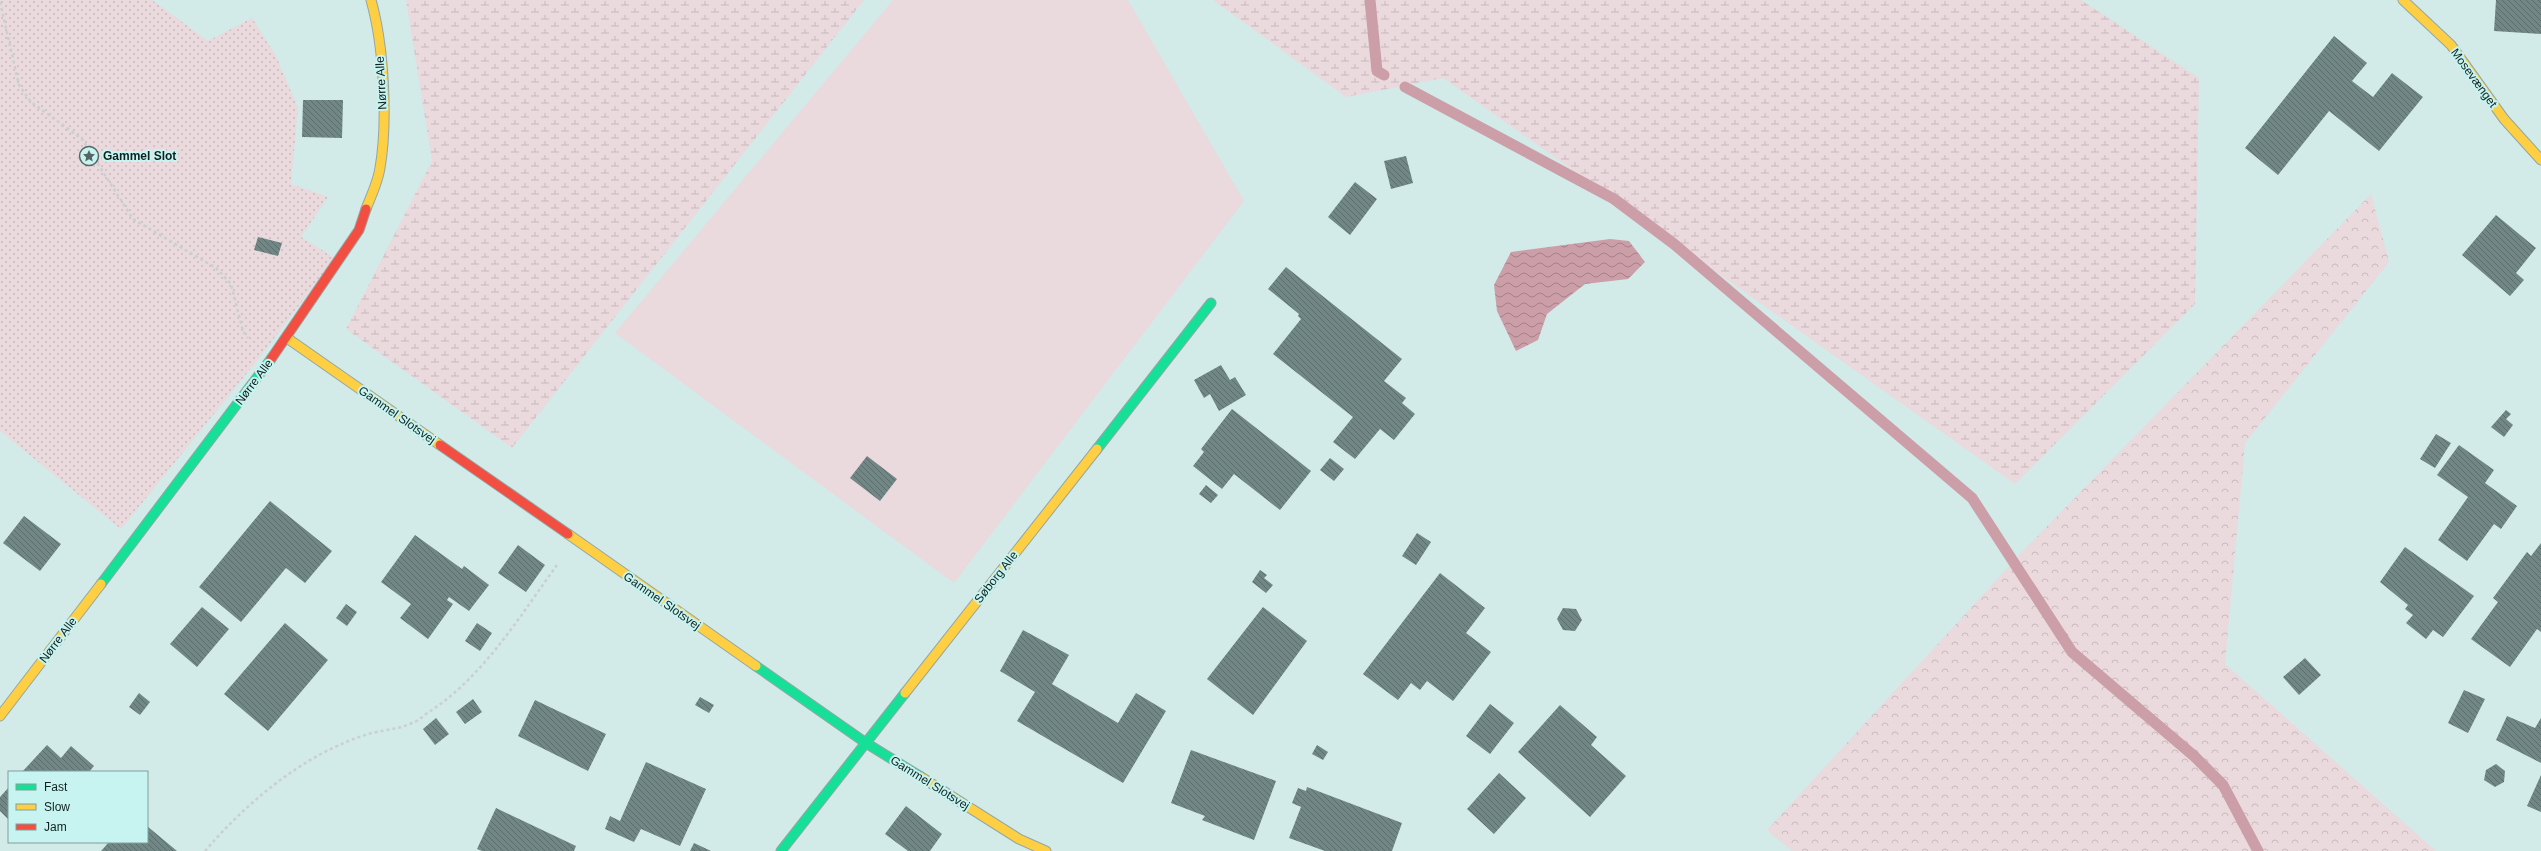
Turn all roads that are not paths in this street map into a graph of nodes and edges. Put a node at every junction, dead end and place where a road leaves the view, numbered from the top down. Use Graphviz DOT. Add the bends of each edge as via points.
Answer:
graph roads {
  1 [pos="372,0"];
  2 [pos="2403,0"];
  3 [pos="2541,160"];
  4 [pos="1210,303"];
  5 [pos="287,338"];
  6 [pos="0,716"];
  7 [pos="866,743"];
  8 [pos="782,851"];
  9 [pos="1046,851"];
  1 -- 5 [label="street, Nørre Alle" via="384,91 380,168 359,230"];
  2 -- 3 [label="street, Mosevænget" via="2451,46 2504,119"];
  4 -- 7 [label="street, Søborg Alle"];
  5 -- 6 [label="street, Nørre Alle"];
  5 -- 7 [label="street, Gammel Slotsvej"];
  7 -- 8 [label="street, Søborg Alle"];
  7 -- 9 [label="street, Gammel Slotsvej" via="1019,839"];
}
